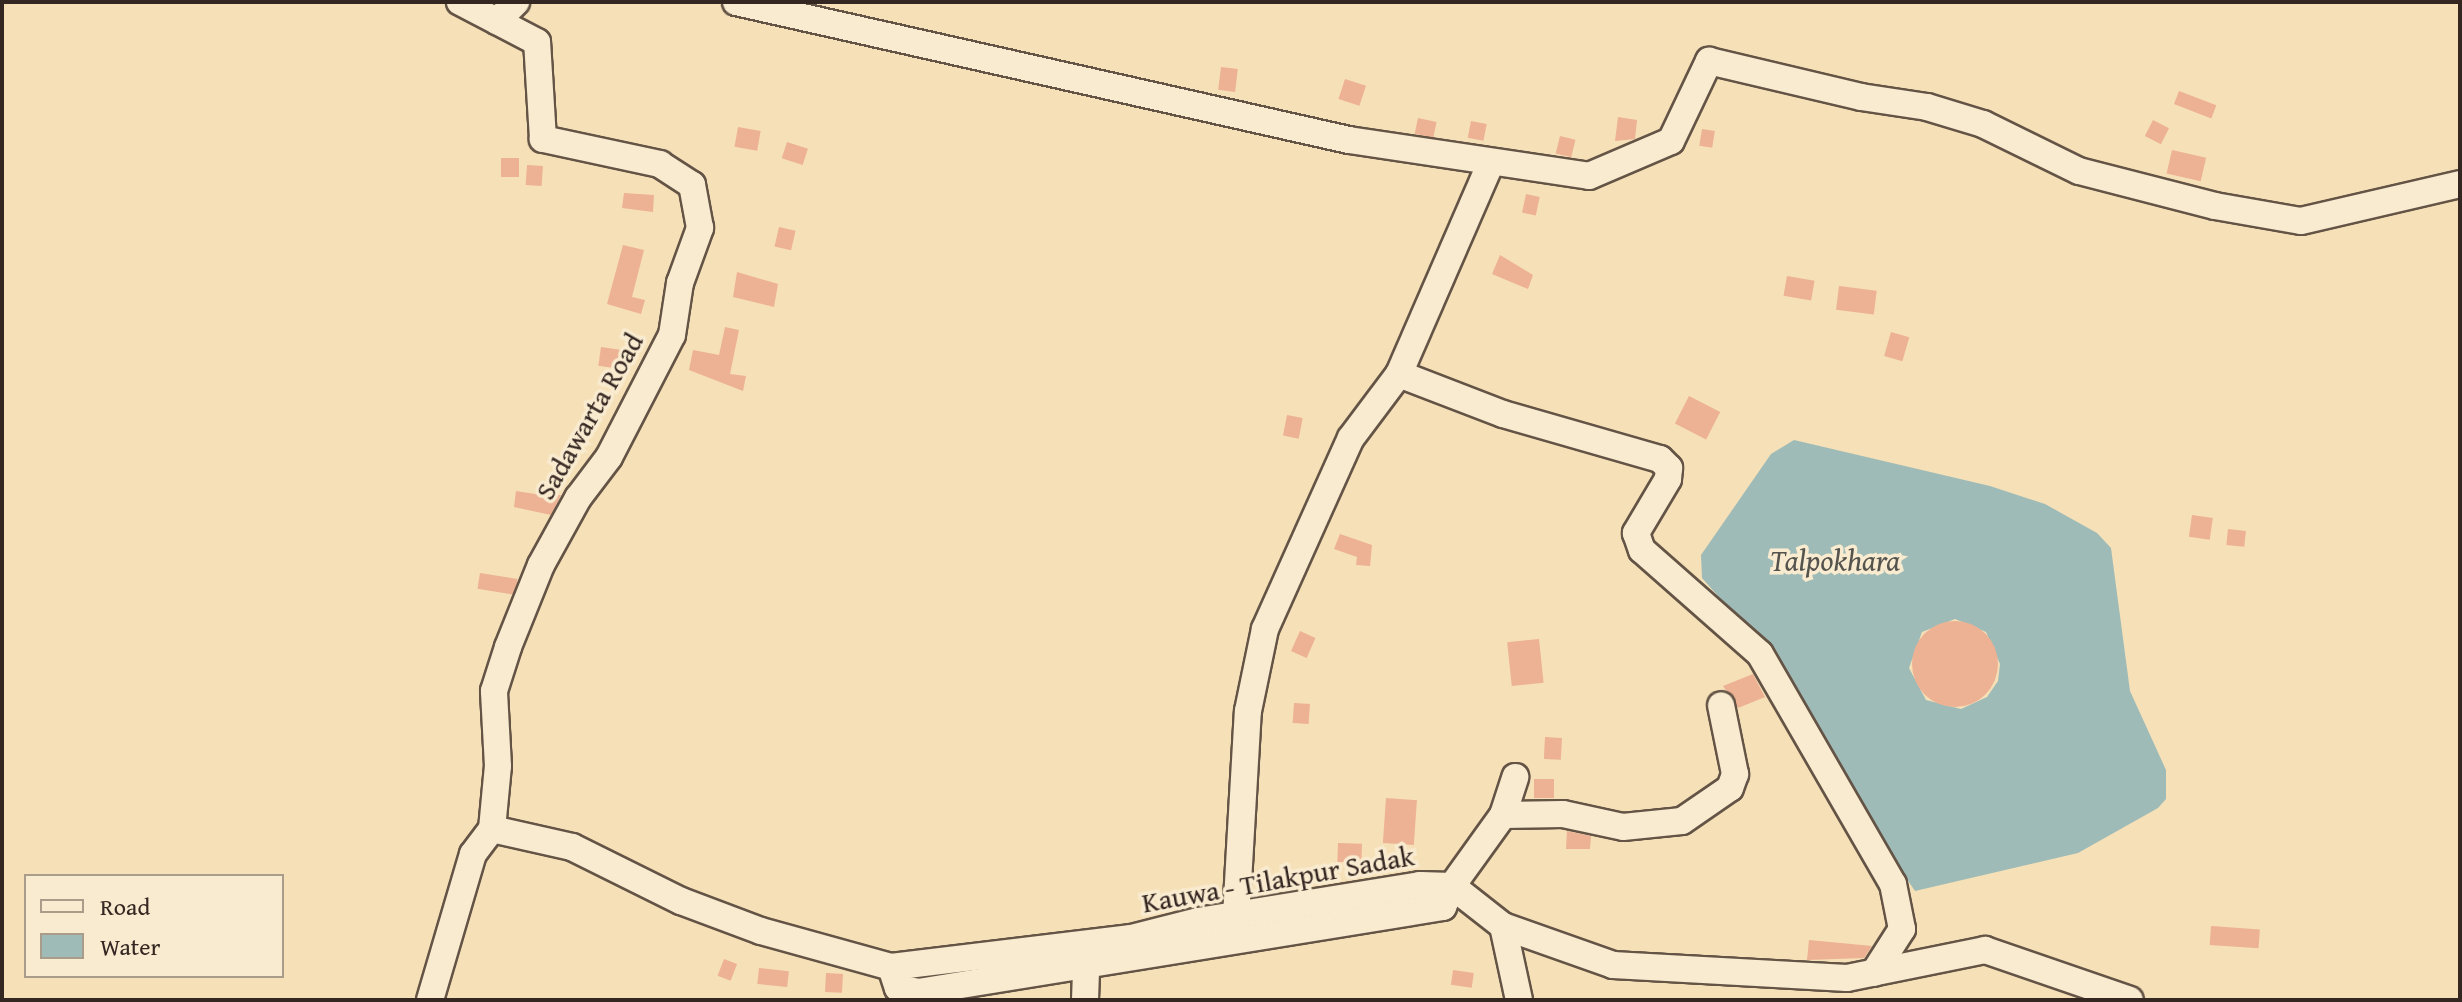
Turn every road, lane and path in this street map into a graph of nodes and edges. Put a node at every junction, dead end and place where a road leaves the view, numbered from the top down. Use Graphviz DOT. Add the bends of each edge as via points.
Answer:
graph roads {
  1 [pos="460,2"];
  2 [pos="516,2"];
  3 [pos="736,2"];
  4 [pos="497,21"];
  5 [pos="1490,165"];
  6 [pos="2460,184"];
  7 [pos="1399,374"];
  8 [pos="1721,705"];
  9 [pos="1515,777"];
  10 [pos="1503,815"];
  11 [pos="492,829"];
  12 [pos="1452,886"];
  13 [pos="1236,917"];
  14 [pos="1503,926"];
  15 [pos="1086,966"];
  16 [pos="891,967"];
  17 [pos="1874,973"];
  18 [pos="430,1000"];
  19 [pos="1085,1000"];
  20 [pos="1519,1000"];
  21 [pos="2130,1000"];
  1 -- 4 [label="street, Sadawarta Road"];
  2 -- 4 [label="street"];
  3 -- 5 [label="street" via="1349,140"];
  4 -- 11 [label="street, Sadawarta Road" via="537,42 543,139 660,164 692,185 700,228 680,283 672,335 609,457 578,498 541,565 508,647 494,691 498,766"];
  5 -- 6 [label="street" via="1589,176 1671,141 1709,61 1927,107 1983,124 2079,171 2215,206 2301,221"];
  5 -- 7 [label="street"];
  7 -- 13 [label="street" via="1351,438 1265,629 1248,711"];
  7 -- 17 [label="street" via="1503,414 1660,459 1669,468 1668,479 1636,533 1642,550 1760,654 1893,884 1902,929"];
  8 -- 10 [label="street" via="1735,774 1730,788 1682,821 1623,827 1563,814"];
  9 -- 10 [label="street"];
  10 -- 12 [label="street"];
  11 -- 16 [label="street, Kauwa - Tilakpur Sadak" via="527,833 761,931"];
  11 -- 18 [label="street, Sadawarta Road" via="473,854"];
  12 -- 13 [label="street, Kauwa - Tilakpur Sadak" via="1420,885"];
  12 -- 14 [label="street, Kauwa - Tilakpur Sadak"];
  12 -- 15 [label="street" via="1443,907"];
  13 -- 16 [label="street, Kauwa - Tilakpur Sadak" via="1056,949"];
  14 -- 17 [label="street, Kauwa - Tilakpur Sadak" via="1613,965 1847,978"];
  14 -- 20 [label="street"];
  15 -- 16 [label="street" via="918,992 898,988"];
  15 -- 19 [label="street"];
  17 -- 21 [label="street, Kauwa - Tilakpur Sadak" via="1985,950"];
}
